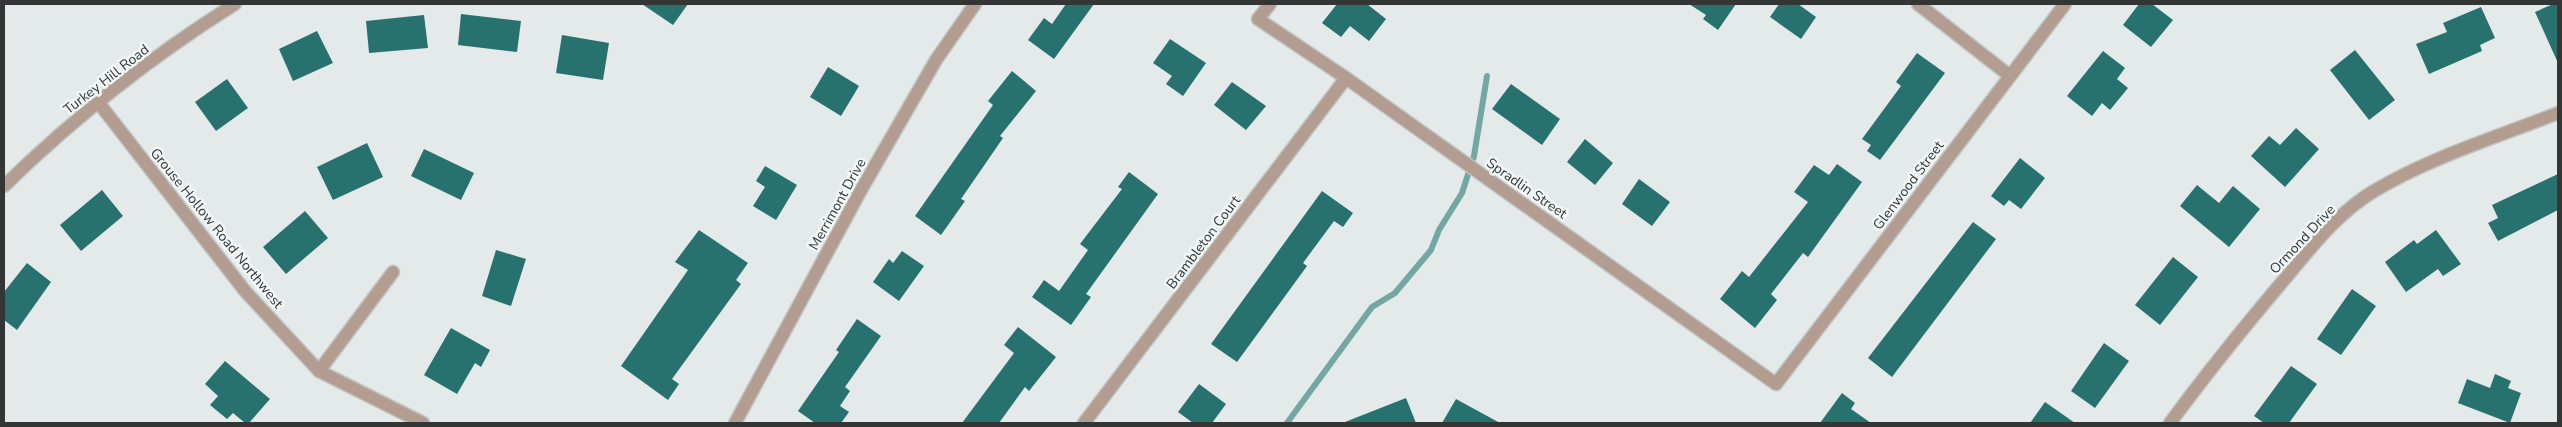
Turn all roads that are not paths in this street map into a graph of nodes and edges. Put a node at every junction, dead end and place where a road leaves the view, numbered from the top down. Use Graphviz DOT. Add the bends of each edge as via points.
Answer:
graph roads {
  1 [pos="235,4"];
  2 [pos="975,4"];
  3 [pos="1270,4"];
  4 [pos="1918,4"];
  5 [pos="2064,4"];
  6 [pos="2010,76"];
  7 [pos="1346,78"];
  8 [pos="98,102"];
  9 [pos="2558,113"];
  10 [pos="4,186"];
  11 [pos="393,272"];
  12 [pos="319,371"];
  13 [pos="1776,384"];
  14 [pos="423,423"];
  15 [pos="735,423"];
  16 [pos="1084,423"];
  17 [pos="2170,423"];
  1 -- 8 [label="street, Turkey Hill Road" via="202,24"];
  2 -- 15 [label="street, Merrimont Drive" via="936,60 861,190"];
  3 -- 7 [label="street, Spradlin Street" via="1258,19"];
  4 -- 6 [label="street"];
  5 -- 6 [label="street, Glenwood Street"];
  6 -- 13 [label="street, Glenwood Street"];
  7 -- 13 [label="street, Spradlin Street"];
  7 -- 16 [label="street, Brambleton Court"];
  8 -- 10 [label="street, Turkey Hill Road"];
  8 -- 12 [label="street, Grouse Hollow Road Northwest" via="245,291"];
  9 -- 17 [label="street, Ormond Drive" via="2414,170 2373,192 2344,214 2256,313"];
  11 -- 12 [label="street"];
  12 -- 14 [label="street, Grouse Hollow Road Northwest"];
}
